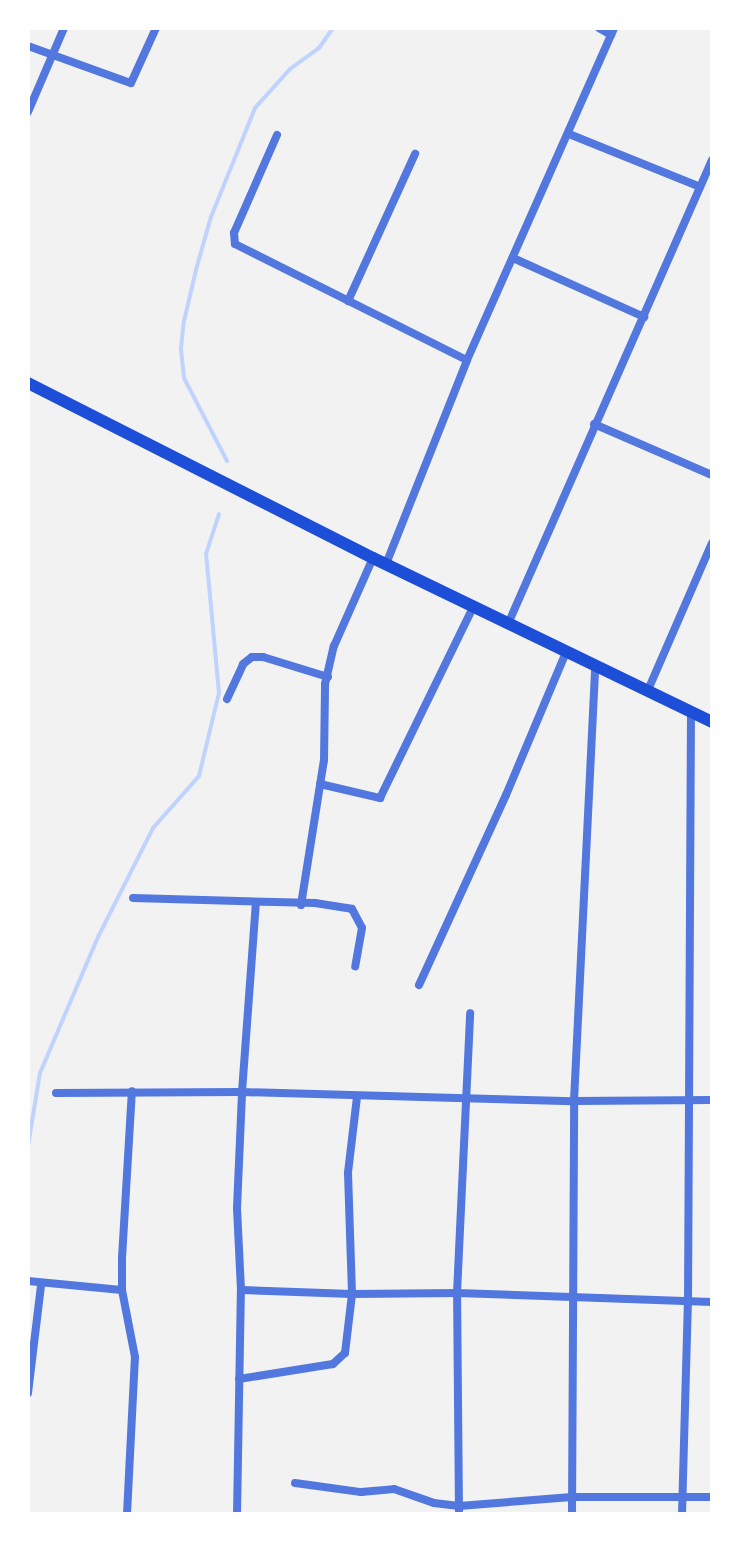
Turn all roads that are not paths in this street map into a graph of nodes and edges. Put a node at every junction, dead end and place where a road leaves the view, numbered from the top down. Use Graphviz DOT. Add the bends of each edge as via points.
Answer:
graph roads {
  1 [pos="64,28"];
  2 [pos="156,28"];
  3 [pos="599,28"];
  4 [pos="612,31"];
  5 [pos="28,46"];
  6 [pos="52,55"];
  7 [pos="28,112"];
  8 [pos="569,134"];
  9 [pos="277,135"];
  10 [pos="415,154"];
  11 [pos="712,160"];
  12 [pos="700,187"];
  13 [pos="513,258"];
  14 [pos="348,301"];
  15 [pos="644,317"];
  16 [pos="467,360"];
  17 [pos="28,383"];
  18 [pos="594,424"];
  19 [pos="712,475"];
  20 [pos="712,543"];
  21 [pos="373,558"];
  22 [pos="386,564"];
  23 [pos="473,607"];
  24 [pos="508,624"];
  25 [pos="566,652"];
  26 [pos="595,666"];
  27 [pos="328,677"];
  28 [pos="648,690"];
  29 [pos="227,699"];
  30 [pos="691,711"];
  31 [pos="712,722"];
  32 [pos="320,784"];
  33 [pos="133,898"];
  34 [pos="256,903"];
  35 [pos="301,905"];
  36 [pos="355,966"];
  37 [pos="419,985"];
  38 [pos="470,1013"];
  39 [pos="132,1091"];
  40 [pos="242,1092"];
  41 [pos="56,1093"];
  42 [pos="357,1097"];
  43 [pos="467,1099"];
  44 [pos="689,1100"];
  45 [pos="712,1100"];
  46 [pos="574,1101"];
  47 [pos="28,1281"];
  48 [pos="41,1285"];
  49 [pos="122,1290"];
  50 [pos="241,1290"];
  51 [pos="457,1293"];
  52 [pos="352,1294"];
  53 [pos="573,1296"];
  54 [pos="688,1302"];
  55 [pos="712,1302"];
  56 [pos="239,1379"];
  57 [pos="28,1393"];
  58 [pos="295,1483"];
  59 [pos="572,1497"];
  60 [pos="683,1497"];
  61 [pos="712,1497"];
  62 [pos="459,1510"];
  63 [pos="127,1514"];
  64 [pos="237,1514"];
  65 [pos="572,1514"];
  66 [pos="682,1514"];
  1 -- 6 [label="street"];
  2 -- 6 [label="street" via="131,83"];
  3 -- 4 [label="street"];
  4 -- 8 [label="street"];
  5 -- 6 [label="street"];
  6 -- 7 [label="street"];
  8 -- 12 [label="street"];
  8 -- 13 [label="street"];
  9 -- 14 [label="street" via="234,233 235,244"];
  10 -- 14 [label="street"];
  11 -- 12 [label="street"];
  12 -- 15 [label="street"];
  13 -- 15 [label="street"];
  13 -- 16 [label="street"];
  14 -- 16 [label="street"];
  15 -- 18 [label="street"];
  16 -- 22 [label="street"];
  17 -- 21 [label="main road"];
  18 -- 19 [label="street"];
  18 -- 24 [label="street"];
  20 -- 28 [label="street"];
  21 -- 22 [label="main road"];
  21 -- 27 [label="street" via="334,646"];
  22 -- 23 [label="main road"];
  23 -- 24 [label="main road"];
  23 -- 32 [label="street" via="380,798"];
  24 -- 25 [label="main road"];
  25 -- 26 [label="main road"];
  25 -- 37 [label="street"];
  26 -- 28 [label="main road"];
  26 -- 46 [label="street"];
  27 -- 29 [label="street" via="252,657 243,664"];
  27 -- 32 [label="street"];
  28 -- 30 [label="main road"];
  30 -- 31 [label="main road"];
  30 -- 44 [label="street"];
  32 -- 35 [label="street"];
  33 -- 34 [label="street"];
  34 -- 35 [label="street"];
  34 -- 40 [label="street"];
  35 -- 36 [label="street" via="352,909 362,928"];
  38 -- 43 [label="street"];
  39 -- 40 [label="street"];
  39 -- 41 [label="street"];
  39 -- 49 [label="street"];
  40 -- 42 [label="street"];
  40 -- 50 [label="street" via="237,1208"];
  42 -- 43 [label="street"];
  42 -- 52 [label="street" via="348,1173"];
  43 -- 46 [label="street"];
  43 -- 51 [label="street"];
  44 -- 45 [label="street"];
  44 -- 46 [label="street"];
  44 -- 54 [label="street"];
  46 -- 53 [label="street"];
  47 -- 48 [label="street"];
  48 -- 49 [label="street"];
  48 -- 57 [label="street"];
  49 -- 63 [label="street" via="135,1357"];
  50 -- 52 [label="street"];
  50 -- 56 [label="street"];
  51 -- 52 [label="street"];
  51 -- 53 [label="street"];
  51 -- 62 [label="street"];
  52 -- 56 [label="street" via="345,1353 333,1364"];
  53 -- 54 [label="street"];
  53 -- 59 [label="street"];
  54 -- 55 [label="street"];
  54 -- 60 [label="street"];
  56 -- 64 [label="street"];
  58 -- 62 [label="street" via="361,1492 394,1489"];
  59 -- 60 [label="street"];
  59 -- 62 [label="street"];
  59 -- 65 [label="street"];
  60 -- 61 [label="street"];
  60 -- 66 [label="street"];
}
